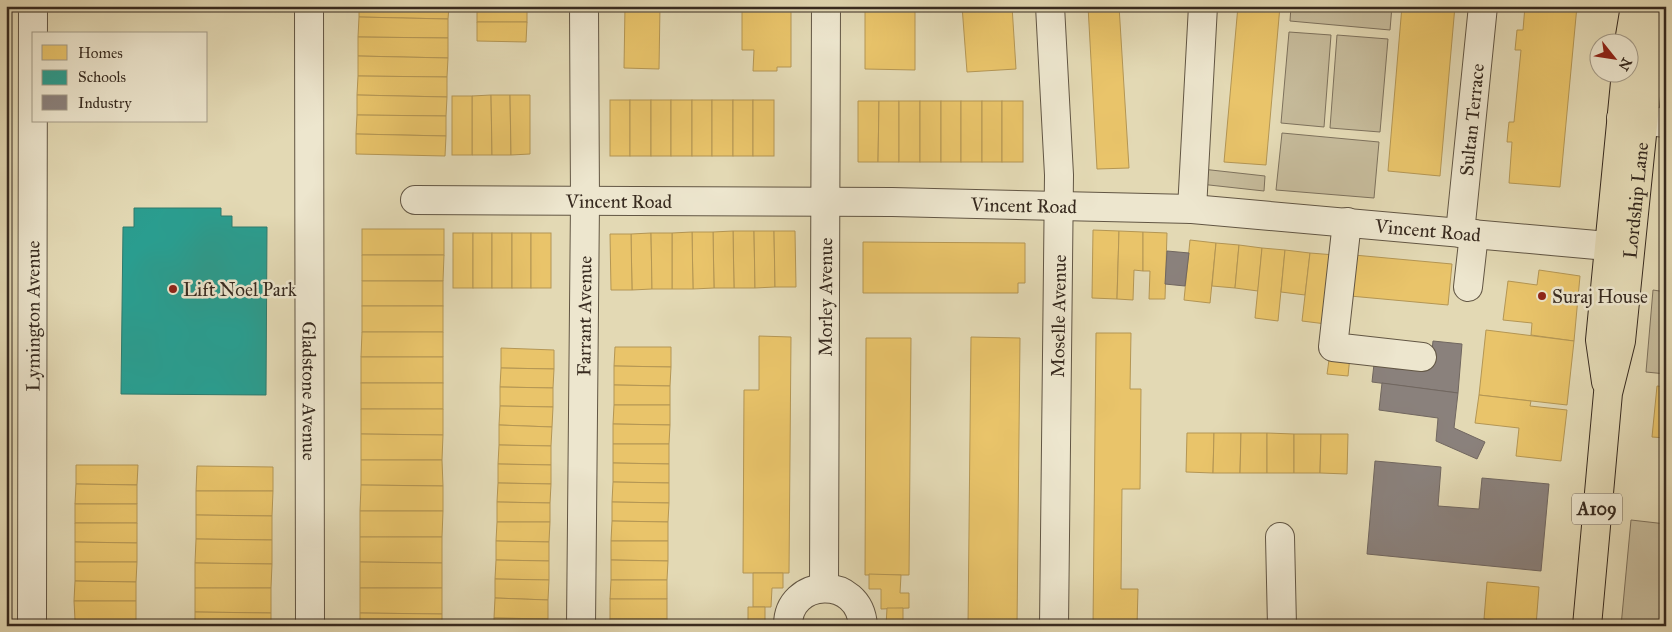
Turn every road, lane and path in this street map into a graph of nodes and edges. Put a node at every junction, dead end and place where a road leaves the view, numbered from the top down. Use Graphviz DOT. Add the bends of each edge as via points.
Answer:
graph roads {
  1 [pos="33,6"];
  2 [pos="309,6"];
  3 [pos="584,6"];
  4 [pos="826,6"];
  5 [pos="1050,6"];
  6 [pos="1203,6"];
  7 [pos="1483,6"];
  8 [pos="1635,6"];
  9 [pos="1650,6"];
  10 [pos="33,32"];
  11 [pos="1631,32"];
  12 [pos="1629,82"];
  13 [pos="1643,121"];
  14 [pos="33,122"];
  15 [pos="415,200"];
  16 [pos="585,202"];
  17 [pos="826,202"];
  18 [pos="1058,205"];
  19 [pos="1192,209"];
  20 [pos="1347,222"];
  21 [pos="1467,234"];
  22 [pos="1619,247"];
  23 [pos="1468,287"];
  24 [pos="1422,357"];
  25 [pos="1280,537"];
  26 [pos="824,588"];
  27 [pos="32,626"];
  28 [pos="310,626"];
  29 [pos="581,626"];
  30 [pos="788,626"];
  31 [pos="863,626"];
  32 [pos="1054,626"];
  33 [pos="1282,626"];
  34 [pos="1587,626"];
  1 -- 10 [label="street, Lymington Avenue"];
  2 -- 28 [label="street, Gladstone Avenue"];
  3 -- 16 [label="street, Farrant Avenue"];
  4 -- 17 [label="street, Morley Avenue"];
  5 -- 18 [label="street, Moselle Avenue"];
  6 -- 19 [label="street"];
  7 -- 21 [label="street, Sultan Terrace"];
  8 -- 11 [label="main road"];
  9 -- 13 [label="main road, Lordship Lane" via="1652,26"];
  12 -- 13 [label="main road, Lordship Lane"];
  13 -- 22 [label="main road, Lordship Lane"];
  14 -- 27 [label="street, Lymington Avenue"];
  15 -- 16 [label="street, Vincent Road"];
  16 -- 17 [label="street, Vincent Road"];
  16 -- 29 [label="street, Farrant Avenue"];
  17 -- 18 [label="street, Vincent Road"];
  17 -- 26 [label="street, Morley Avenue"];
  18 -- 19 [label="street, Vincent Road"];
  18 -- 32 [label="street, Moselle Avenue"];
  19 -- 20 [label="street, Vincent Road"];
  20 -- 21 [label="street, Vincent Road"];
  20 -- 24 [label="street" via="1333,347"];
  21 -- 22 [label="street, Vincent Road"];
  21 -- 23 [label="street, Sultan Terrace"];
  22 -- 34 [label="main road, Lordship Lane / A109" via="1600,340 1608,393"];
  25 -- 33 [label="street"];
  26 -- 30 [label="street" via="811,590 800,598 792,608"];
  26 -- 31 [label="street" via="837,589 849,595 858,605"];
}
